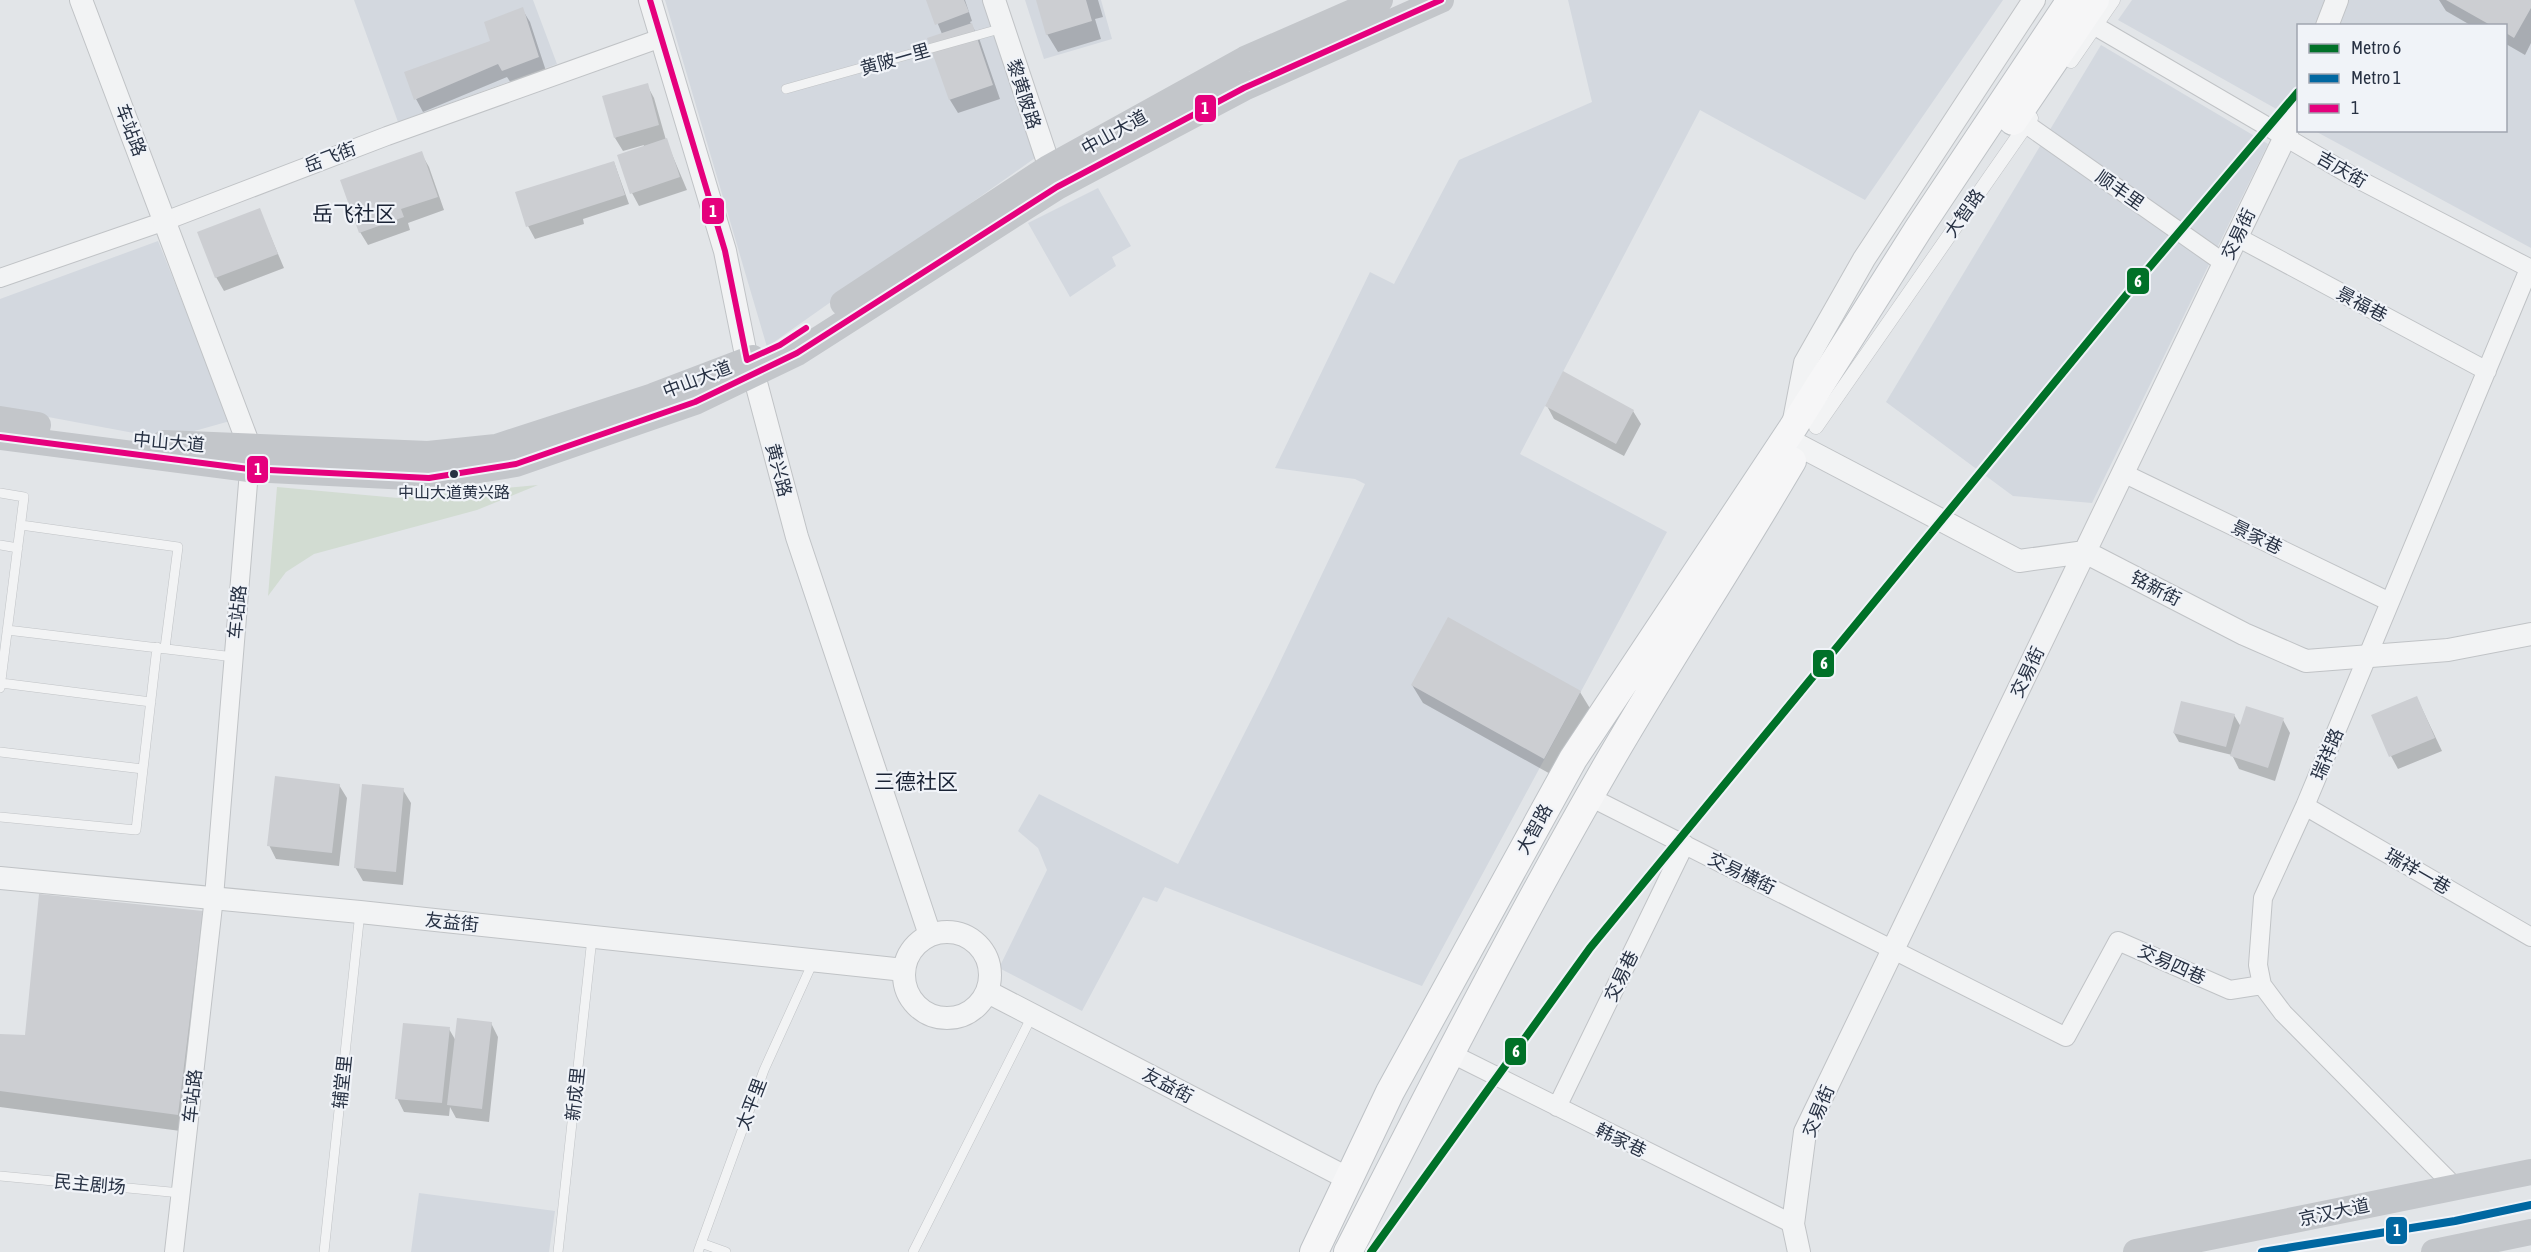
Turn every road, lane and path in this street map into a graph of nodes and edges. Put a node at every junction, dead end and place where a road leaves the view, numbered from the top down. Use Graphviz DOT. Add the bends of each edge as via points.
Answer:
graph roads {
  1 [pos="81,0"];
  2 [pos="650,0"];
  3 [pos="994,0"];
  4 [pos="1380,0"];
  5 [pos="1441,0"];
  6 [pos="2034,0"];
  7 [pos="2071,0"];
  8 [pos="2113,0"];
  9 [pos="2337,0"];
  10 [pos="2095,13"];
  11 [pos="2328,24"];
  12 [pos="1003,28"];
  13 [pos="661,38"];
  14 [pos="786,89"];
  15 [pos="2297,105"];
  16 [pos="2021,121"];
  17 [pos="2285,137"];
  18 [pos="1052,178"];
  19 [pos="165,221"];
  20 [pos="2237,237"];
  21 [pos="2224,263"];
  22 [pos="2530,269"];
  23 [pos="0,278"];
  24 [pos="751,368"];
  25 [pos="2487,371"];
  26 [pos="0,419"];
  27 [pos="1803,434"];
  28 [pos="0,437"];
  29 [pos="250,458"];
  30 [pos="2123,473"];
  31 [pos="0,494"];
  32 [pos="21,525"];
  33 [pos="0,545"];
  34 [pos="18,548"];
  35 [pos="2085,552"];
  36 [pos="0,599"];
  37 [pos="11,601"];
  38 [pos="2390,602"];
  39 [pos="8,630"];
  40 [pos="2531,634"];
  41 [pos="161,647"];
  42 [pos="2,655"];
  43 [pos="2367,656"];
  44 [pos="234,657"];
  45 [pos="1,683"];
  46 [pos="0,688"];
  47 [pos="151,702"];
  48 [pos="0,752"];
  49 [pos="143,769"];
  50 [pos="1590,797"];
  51 [pos="2305,806"];
  52 [pos="0,816"];
  53 [pos="1685,844"];
  54 [pos="0,878"];
  55 [pos="214,897"];
  56 [pos="360,912"];
  57 [pos="930,935"];
  58 [pos="592,936"];
  59 [pos="2531,937"];
  60 [pos="1894,948"];
  61 [pos="814,960"];
  62 [pos="904,969"];
  63 [pos="2262,985"];
  64 [pos="988,992"];
  65 [pos="1033,1014"];
  66 [pos="2066,1037"];
  67 [pos="1450,1053"];
  68 [pos="1557,1107"];
  69 [pos="2531,1172"];
  70 [pos="0,1176"];
  71 [pos="1349,1179"];
  72 [pos="2455,1187"];
  73 [pos="181,1192"];
  74 [pos="1793,1224"];
  75 [pos="2531,1232"];
  76 [pos="699,1247"];
  77 [pos="2487,1247"];
  78 [pos="174,1252"];
  79 [pos="324,1252"];
  80 [pos="558,1252"];
  81 [pos="726,1252"];
  82 [pos="913,1252"];
  83 [pos="1314,1252"];
  84 [pos="1348,1252"];
  85 [pos="1799,1252"];
  86 [pos="2136,1252"];
  87 [pos="2434,1252"];
  1 -- 19 [label="street, 车站路"];
  2 -- 13 [label="street, 黄兴路"];
  3 -- 12 [label="street, 黎黄陂路"];
  4 -- 18 [label="main road, 中山大道" via="1245,59"];
  5 -- 18 [label="main road, 中山大道"];
  6 -- 27 [label="street, 大智路" via="1864,259 1805,363"];
  7 -- 27 [label="main road, 大智路" via="1918,228"];
  8 -- 10 [label="street, 大智路"];
  9 -- 11 [label="street"];
  10 -- 16 [label="main road, 大智路"];
  10 -- 17 [label="street, 吉庆街"];
  12 -- 14 [label="lane, 黄陂一里"];
  12 -- 18 [label="street, 黎黄陂路"];
  13 -- 19 [label="street, 岳飞街"];
  13 -- 24 [label="street, 黄兴路" via="725,251"];
  15 -- 17 [label="street, 交易街"];
  16 -- 21 [label="street, 顺丰里"];
  16 -- 27 [label="main road, 大智路" via="1937,234"];
  17 -- 20 [label="street, 交易街"];
  17 -- 22 [label="street, 吉庆街"];
  18 -- 24 [label="main road, 中山大道" via="797,353"];
  19 -- 23 [label="street, 岳飞街"];
  19 -- 29 [label="street, 车站路"];
  20 -- 21 [label="street, 交易街"];
  20 -- 25 [label="street, 景福巷"];
  21 -- 30 [label="street, 交易街"];
  22 -- 25 [label="street, 瑞祥路"];
  24 -- 29 [label="main road, 中山大道" via="694,402 516,464 429,478"];
  24 -- 57 [label="street, 黄兴路" via="797,537"];
  25 -- 38 [label="street, 瑞祥路"];
  26 -- 29 [label="main road, 中山大道"];
  27 -- 35 [label="street" via="2019,561"];
  27 -- 50 [label="main road, 大智路" via="1730,568"];
  27 -- 71 [label="main road, 大智路" via="1573,759 1390,1092"];
  28 -- 29 [label="main road, 中山大道"];
  29 -- 44 [label="street, 车站路"];
  30 -- 35 [label="street, 交易街"];
  30 -- 38 [label="street, 景家巷"];
  31 -- 32 [label="lane" via="24,497"];
  32 -- 34 [label="lane"];
  32 -- 41 [label="lane" via="178,547"];
  33 -- 34 [label="lane"];
  34 -- 37 [label="lane"];
  35 -- 43 [label="street, 铭新街" via="2244,634 2306,661"];
  35 -- 60 [label="street, 交易街"];
  36 -- 37 [label="lane"];
  37 -- 39 [label="lane"];
  38 -- 43 [label="street, 瑞祥路"];
  39 -- 41 [label="lane"];
  39 -- 42 [label="lane"];
  40 -- 43 [label="street, 铭新街" via="2448,650"];
  41 -- 44 [label="lane"];
  41 -- 47 [label="lane"];
  42 -- 45 [label="lane"];
  43 -- 51 [label="street, 瑞祥路"];
  44 -- 55 [label="street, 车站路"];
  45 -- 46 [label="lane"];
  45 -- 47 [label="lane"];
  47 -- 49 [label="lane"];
  48 -- 49 [label="lane"];
  49 -- 52 [label="lane" via="136,830"];
  50 -- 53 [label="street, 交易横街"];
  50 -- 67 [label="main road, 大智路"];
  51 -- 59 [label="street, 瑞祥一巷"];
  51 -- 63 [label="street, 瑞祥路" via="2263,898 2258,965"];
  53 -- 60 [label="street, 交易横街"];
  53 -- 68 [label="street, 交易巷"];
  54 -- 55 [label="street, 友益街"];
  55 -- 56 [label="street, 友益街"];
  55 -- 73 [label="street, 车站路"];
  56 -- 58 [label="street, 友益街"];
  56 -- 79 [label="lane, 辅堂里"];
  57 -- 62 [label="street" via="918,943"];
  57 -- 64 [label="street" via="957,933 971,938 989,962"];
  58 -- 61 [label="street, 友益街"];
  58 -- 80 [label="lane, 新成里"];
  60 -- 66 [label="street, 交易横街"];
  60 -- 74 [label="street, 交易街" via="1805,1132"];
  61 -- 62 [label="street, 友益街"];
  61 -- 76 [label="lane, 太平里" via="764,1070"];
  62 -- 64 [label="street" via="911,999 933,1016 963,1016 976,1008"];
  63 -- 66 [label="street, 交易四巷" via="2230,990 2118,941"];
  63 -- 72 [label="street" via="2283,1013"];
  64 -- 65 [label="street, 友益街"];
  65 -- 71 [label="street, 友益街"];
  65 -- 82 [label="lane"];
  67 -- 68 [label="street, 韩家巷"];
  67 -- 84 [label="main road, 大智路"];
  68 -- 74 [label="street, 韩家巷"];
  69 -- 72 [label="main road, 京汉大道"];
  70 -- 73 [label="lane, 民主剧场"];
  71 -- 83 [label="main road, 大智路"];
  72 -- 86 [label="main road, 京汉大道"];
  73 -- 78 [label="street, 车站路"];
  74 -- 85 [label="street, 交易街"];
  75 -- 77 [label="main road"];
  76 -- 81 [label="lane"];
  77 -- 87 [label="main road"];
}
